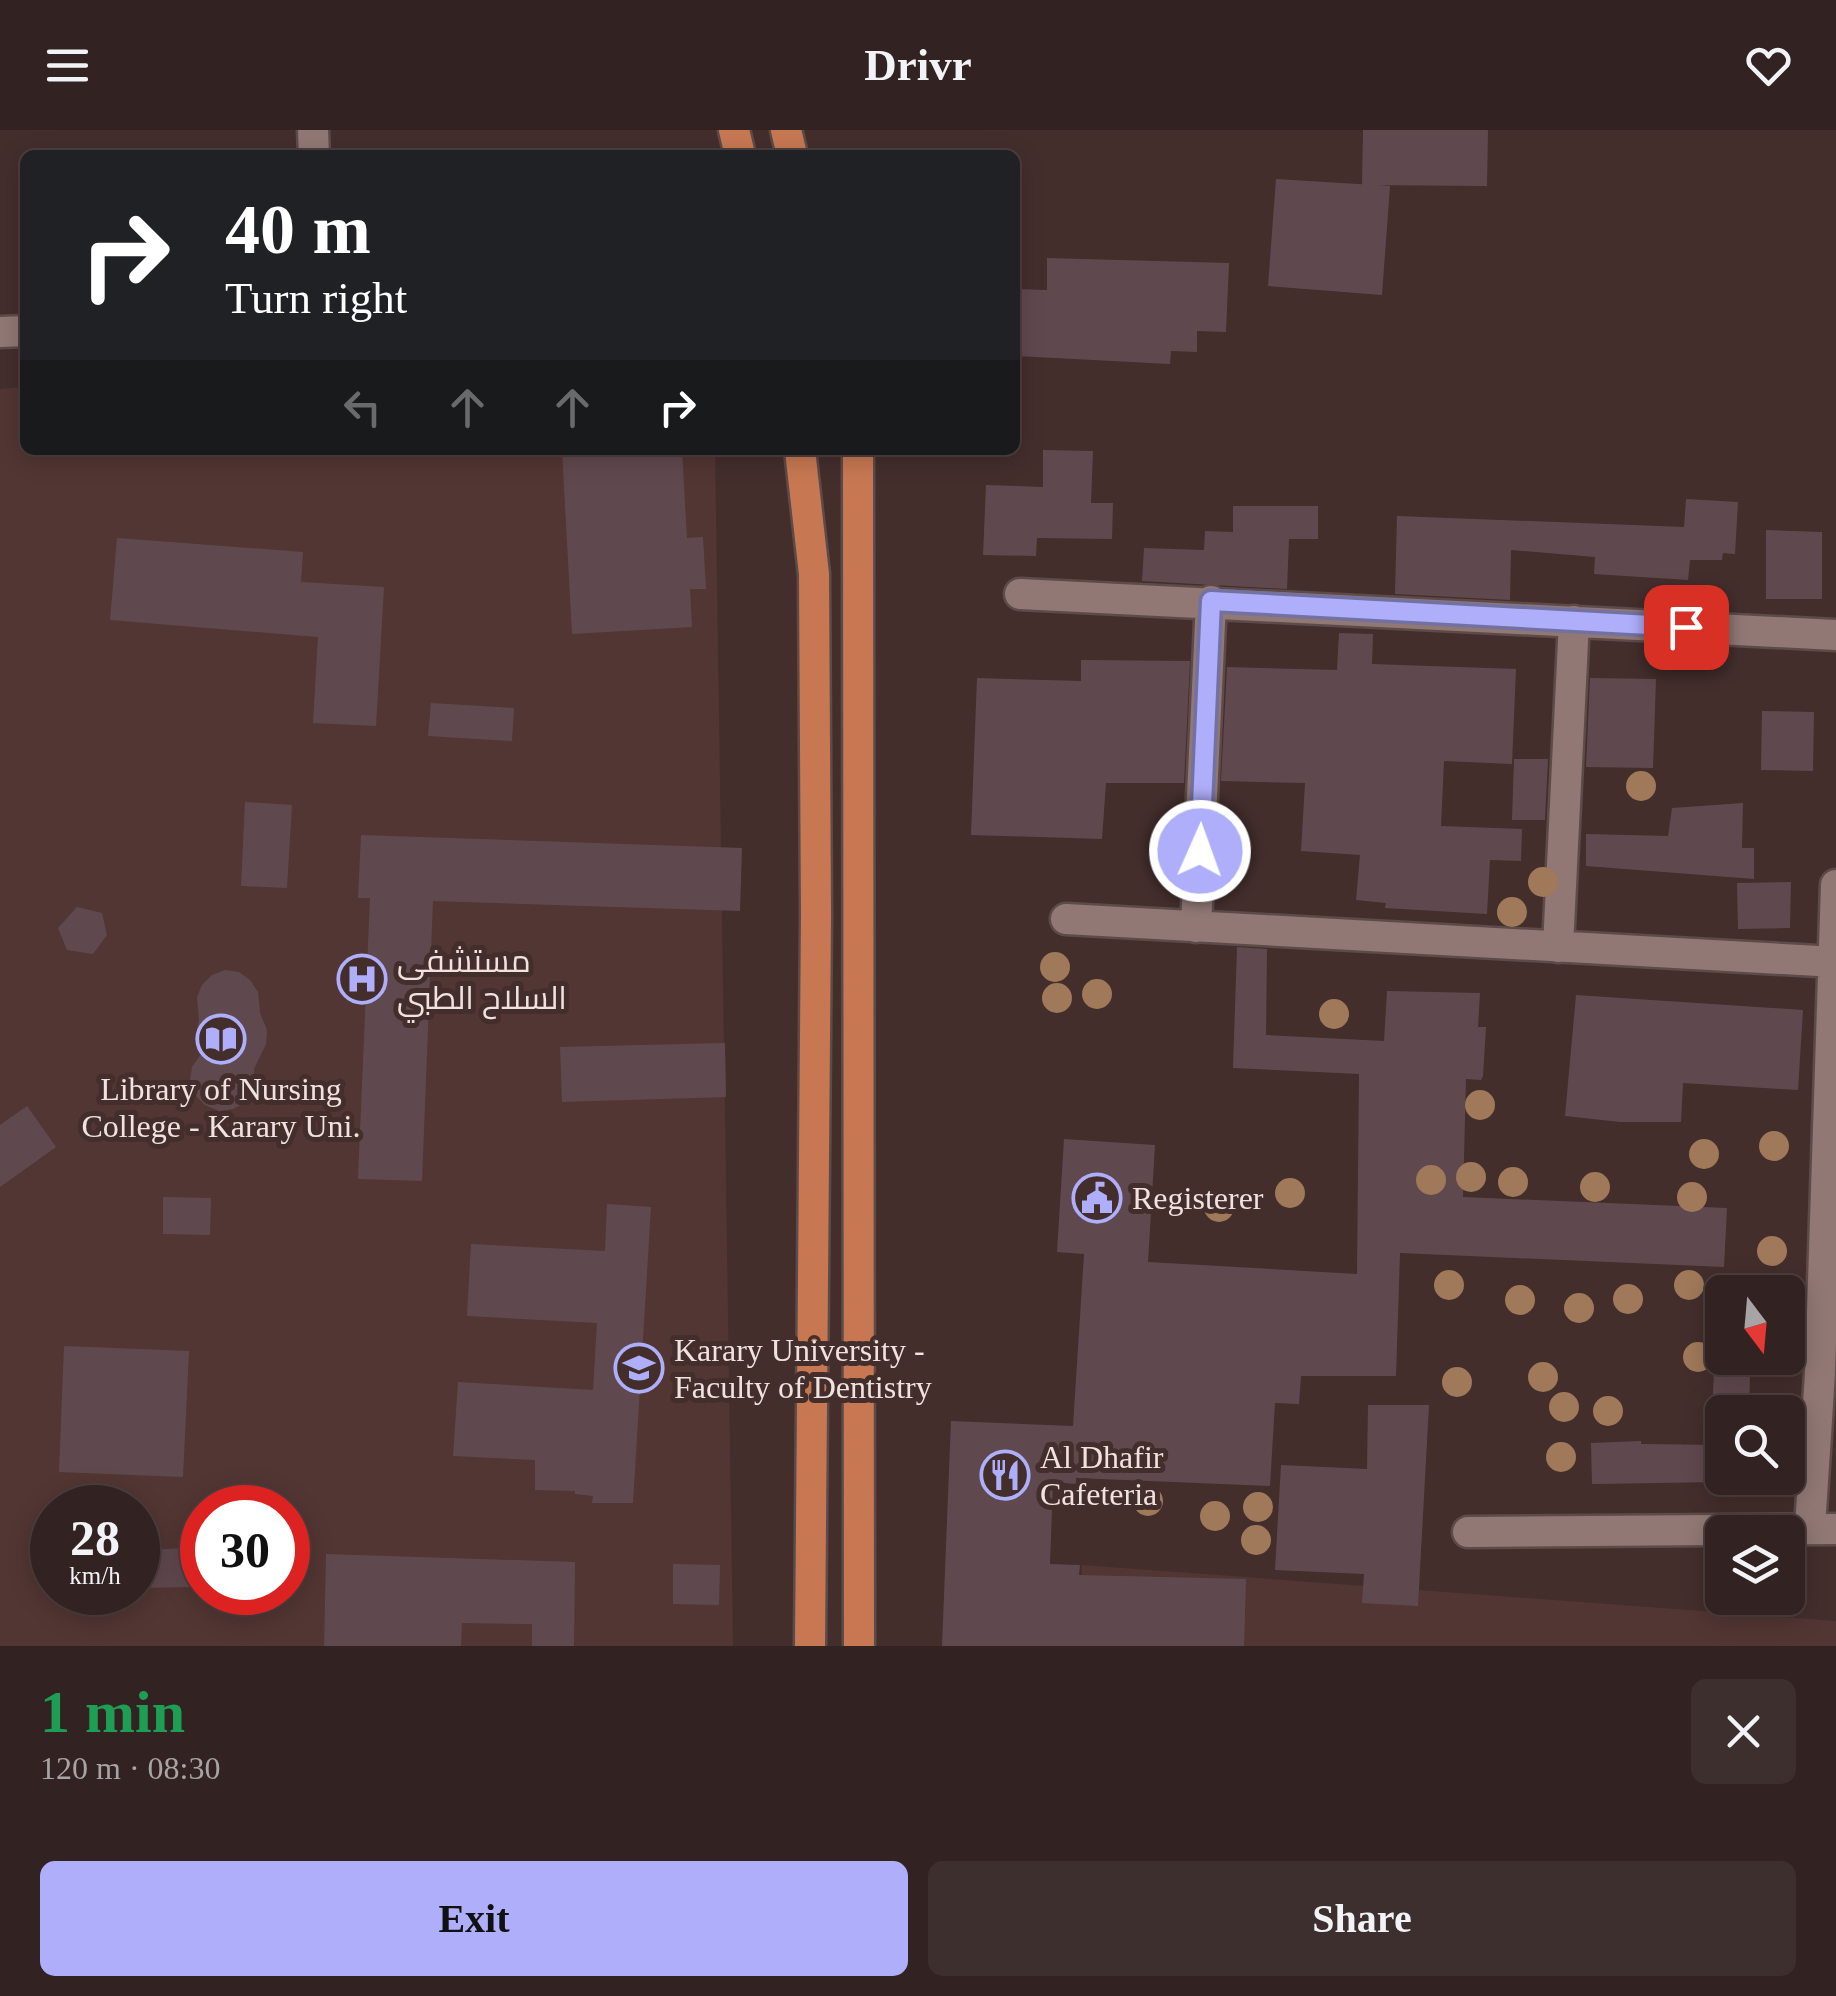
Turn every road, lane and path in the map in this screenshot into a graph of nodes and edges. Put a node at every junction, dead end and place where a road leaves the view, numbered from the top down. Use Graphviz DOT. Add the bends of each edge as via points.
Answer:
graph roads {
  1 [pos="801,455"];
  2 [pos="858,455"];
  3 [pos="1020,594"];
  4 [pos="1211,601"];
  5 [pos="1574,621"];
  6 [pos="1836,635"];
  7 [pos="1836,885"];
  8 [pos="1066,919"];
  9 [pos="1196,926"];
  10 [pos="1558,947"];
  11 [pos="1834,962"];
  12 [pos="1831,1191"];
  13 [pos="1828,1373"];
  14 [pos="1823,1528"];
  15 [pos="1468,1532"];
  16 [pos="810,1604"];
  17 [pos="857,1607"];
  18 [pos="810,1646"];
  19 [pos="859,1646"];
  1 -- 16 [label="main road" via="814,574"];
  2 -- 17 [label="main road"];
  3 -- 4 [label="street"];
  4 -- 5 [label="street"];
  4 -- 9 [label="street"];
  5 -- 6 [label="street"];
  5 -- 10 [label="street"];
  7 -- 11 [label="street"];
  8 -- 9 [label="street"];
  9 -- 10 [label="street"];
  10 -- 11 [label="street"];
  11 -- 12 [label="street"];
  12 -- 13 [label="street"];
  13 -- 14 [label="street"];
  14 -- 15 [label="street"];
  16 -- 17 [label="main road"];
  16 -- 18 [label="main road"];
  17 -- 19 [label="main road"];
}
